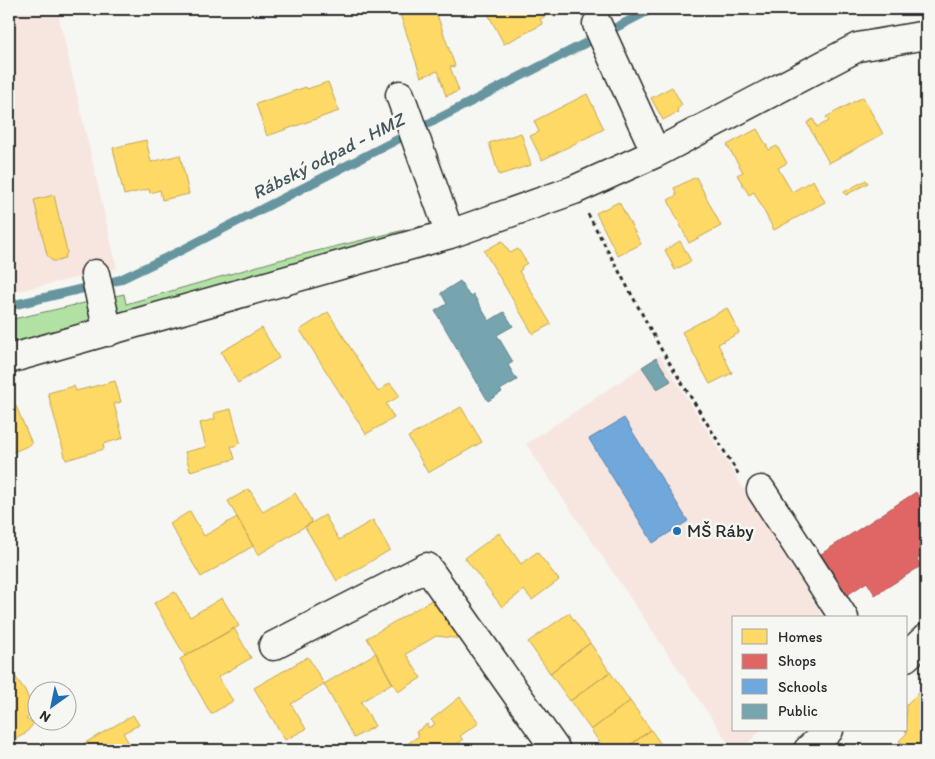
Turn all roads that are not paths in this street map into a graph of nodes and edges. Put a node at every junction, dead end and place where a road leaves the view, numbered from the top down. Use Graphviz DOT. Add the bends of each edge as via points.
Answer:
graph roads {
  1 [pos="597,24"];
  2 [pos="926,35"];
  3 [pos="403,105"];
  4 [pos="656,153"];
  5 [pos="450,234"];
  6 [pos="95,274"];
  7 [pos="108,332"];
  8 [pos="9,359"];
  9 [pos="765,499"];
  10 [pos="843,616"];
  11 [pos="273,646"];
  12 [pos="827,732"];
  13 [pos="556,750"];
  14 [pos="808,750"];
  1 -- 4 [label="street"];
  2 -- 4 [label="street" via="858,48"];
  3 -- 5 [label="street"];
  4 -- 5 [label="street" via="574,190"];
  5 -- 7 [label="street"];
  6 -- 7 [label="street"];
  7 -- 8 [label="street"];
  9 -- 10 [label="street"];
  11 -- 13 [label="street" via="427,567"];
  12 -- 14 [label="street"];
}
